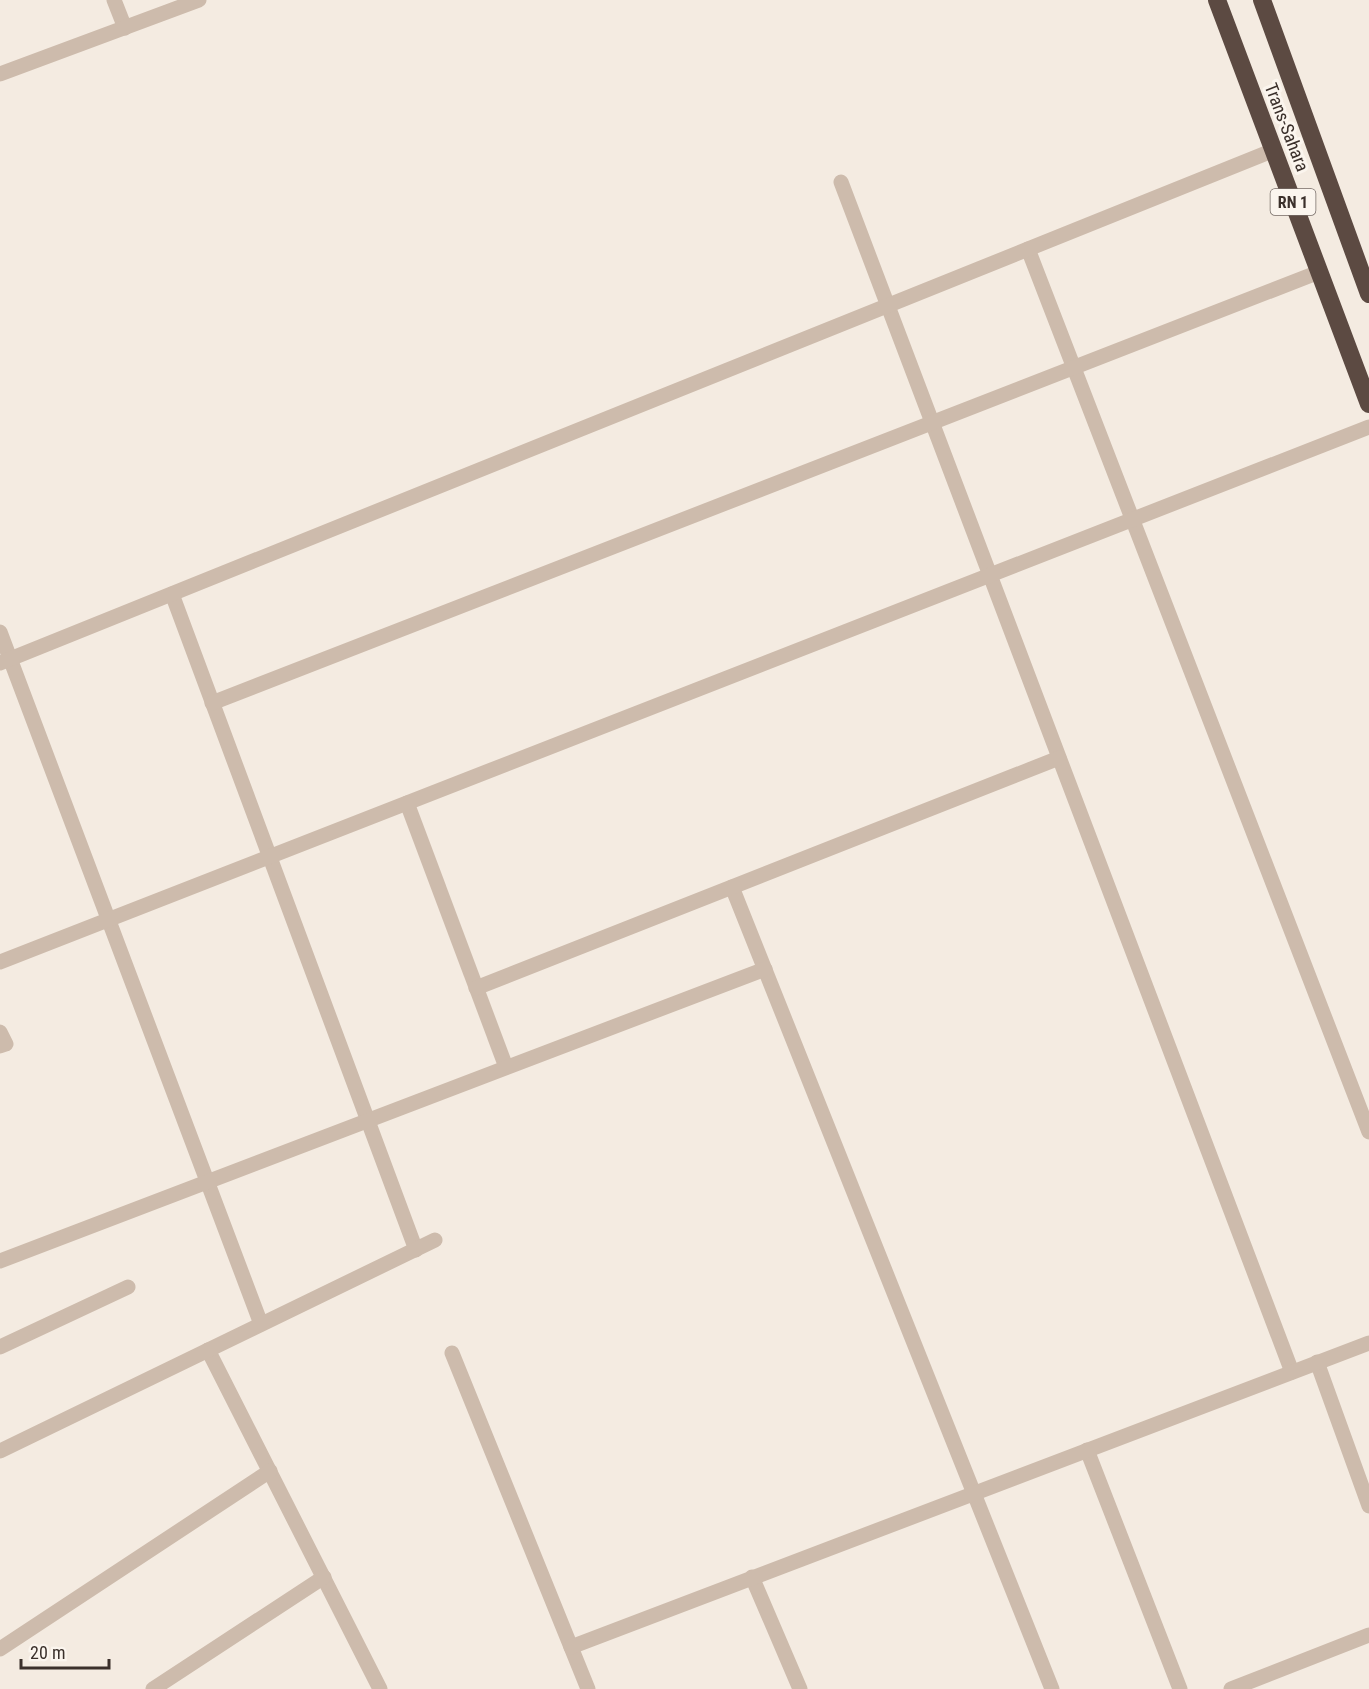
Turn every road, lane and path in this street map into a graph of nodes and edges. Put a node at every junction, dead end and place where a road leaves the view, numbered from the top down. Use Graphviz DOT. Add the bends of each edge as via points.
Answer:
graph roads {
  1 [pos="114,0"];
  2 [pos="198,0"];
  3 [pos="1217,0"];
  4 [pos="1262,0"];
  5 [pos="124,27"];
  6 [pos="0,74"];
  7 [pos="1274,150"];
  8 [pos="841,182"];
  9 [pos="1028,249"];
  10 [pos="1319,272"];
  11 [pos="1369,294"];
  12 [pos="888,306"];
  13 [pos="1074,368"];
  14 [pos="1369,404"];
  15 [pos="932,423"];
  16 [pos="1369,427"];
  17 [pos="1132,519"];
  18 [pos="990,575"];
  19 [pos="172,594"];
  20 [pos="0,632"];
  21 [pos="5,661"];
  22 [pos="212,703"];
  23 [pos="1059,758"];
  24 [pos="407,803"];
  25 [pos="270,856"];
  26 [pos="732,887"];
  27 [pos="108,919"];
  28 [pos="0,962"];
  29 [pos="765,969"];
  30 [pos="476,988"];
  31 [pos="0,1032"];
  32 [pos="0,1046"];
  33 [pos="506,1067"];
  34 [pos="368,1120"];
  35 [pos="1369,1132"];
  36 [pos="207,1181"];
  37 [pos="435,1240"];
  38 [pos="416,1250"];
  39 [pos="0,1261"];
  40 [pos="128,1287"];
  41 [pos="261,1324"];
  42 [pos="1369,1342"];
  43 [pos="0,1347"];
  44 [pos="208,1350"];
  45 [pos="452,1353"];
  46 [pos="1317,1362"];
  47 [pos="1292,1372"];
  48 [pos="0,1450"];
  49 [pos="1087,1450"];
  50 [pos="270,1471"];
  51 [pos="974,1493"];
  52 [pos="1369,1506"];
  53 [pos="324,1577"];
  54 [pos="752,1577"];
  55 [pos="1369,1635"];
  56 [pos="571,1647"];
  57 [pos="0,1649"];
  58 [pos="153,1689"];
  59 [pos="380,1689"];
  60 [pos="588,1689"];
  61 [pos="800,1689"];
  62 [pos="1052,1689"];
  63 [pos="1180,1689"];
  64 [pos="1231,1689"];
  1 -- 5 [label="street"];
  2 -- 5 [label="street"];
  3 -- 7 [label="highway, Trans-Sahara / RN 1"];
  4 -- 11 [label="highway, Trans-Sahara / RN 1"];
  5 -- 6 [label="street"];
  7 -- 9 [label="street"];
  7 -- 10 [label="highway, Trans-Sahara / RN 1"];
  8 -- 12 [label="street"];
  9 -- 12 [label="street"];
  9 -- 13 [label="street"];
  10 -- 13 [label="street"];
  10 -- 14 [label="highway, Trans-Sahara / RN 1"];
  12 -- 15 [label="street"];
  12 -- 19 [label="street"];
  13 -- 15 [label="street"];
  13 -- 17 [label="street"];
  15 -- 18 [label="street"];
  15 -- 22 [label="street"];
  16 -- 17 [label="street"];
  17 -- 18 [label="street"];
  17 -- 35 [label="street"];
  18 -- 23 [label="street"];
  18 -- 24 [label="street"];
  19 -- 21 [label="street"];
  19 -- 22 [label="street"];
  20 -- 21 [label="street"];
  21 -- 27 [label="street"];
  22 -- 25 [label="street"];
  23 -- 26 [label="street"];
  23 -- 47 [label="street"];
  24 -- 25 [label="street"];
  24 -- 30 [label="street"];
  25 -- 27 [label="street"];
  25 -- 34 [label="street"];
  26 -- 29 [label="street"];
  26 -- 30 [label="street"];
  27 -- 28 [label="street"];
  27 -- 36 [label="street"];
  29 -- 33 [label="street"];
  29 -- 51 [label="street"];
  30 -- 33 [label="street"];
  31 -- 32 [label="street" via="6,1044"];
  33 -- 34 [label="street"];
  34 -- 36 [label="street"];
  34 -- 38 [label="street"];
  36 -- 39 [label="street"];
  36 -- 41 [label="street"];
  37 -- 38 [label="street"];
  38 -- 41 [label="street"];
  40 -- 43 [label="street"];
  41 -- 44 [label="street"];
  42 -- 46 [label="street"];
  44 -- 48 [label="street"];
  44 -- 50 [label="street"];
  45 -- 56 [label="street"];
  46 -- 47 [label="street"];
  46 -- 52 [label="street"];
  47 -- 49 [label="street"];
  49 -- 51 [label="street"];
  49 -- 63 [label="street"];
  50 -- 53 [label="street"];
  50 -- 57 [label="street"];
  51 -- 54 [label="street"];
  51 -- 62 [label="street"];
  53 -- 58 [label="street"];
  53 -- 59 [label="street"];
  54 -- 56 [label="street"];
  54 -- 61 [label="street"];
  55 -- 64 [label="street"];
  56 -- 60 [label="street"];
}
